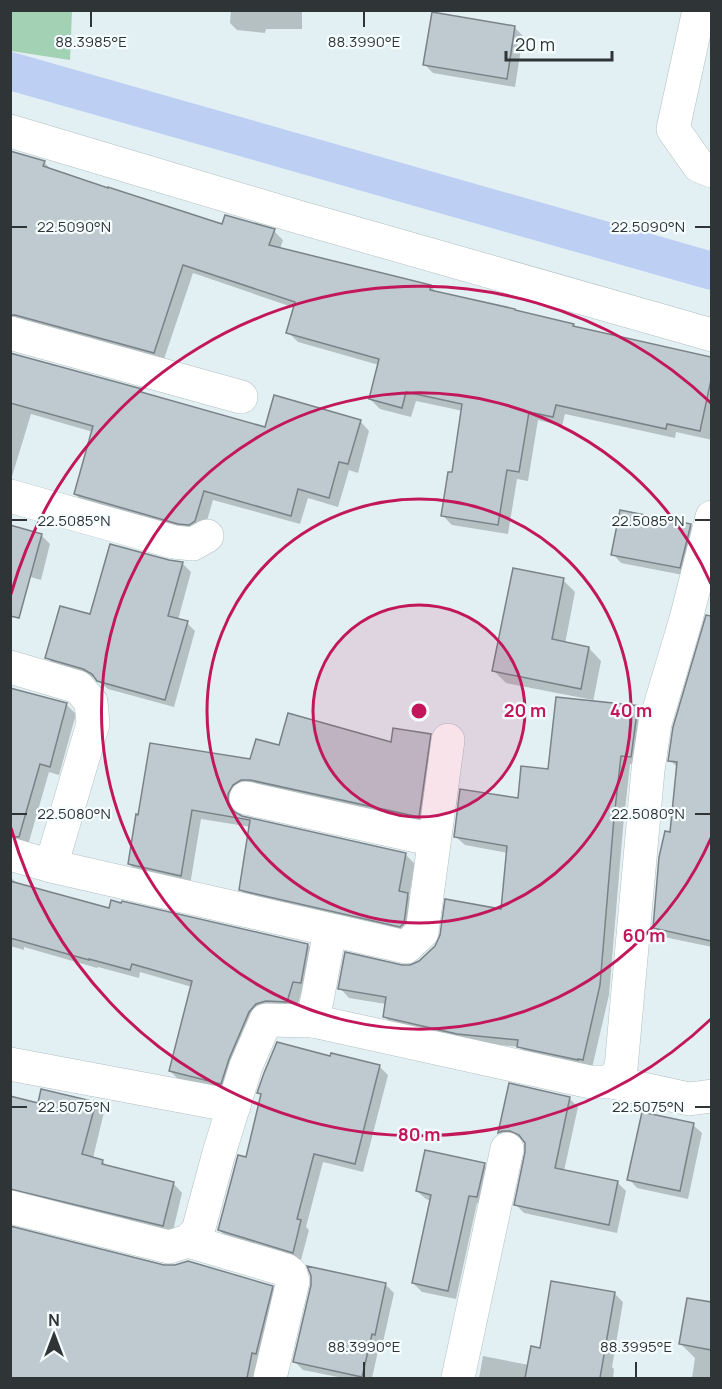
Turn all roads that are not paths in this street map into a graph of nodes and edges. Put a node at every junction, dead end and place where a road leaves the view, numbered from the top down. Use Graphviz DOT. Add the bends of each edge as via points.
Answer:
graph roads {
  1 [pos="699,10"];
  2 [pos="10,131"];
  3 [pos="711,171"];
  4 [pos="10,333"];
  5 [pos="711,335"];
  6 [pos="241,397"];
  7 [pos="10,496"];
  8 [pos="711,517"];
  9 [pos="207,536"];
  10 [pos="10,666"];
  11 [pos="448,740"];
  12 [pos="246,798"];
  13 [pos="434,840"];
  14 [pos="10,854"];
  15 [pos="51,866"];
  16 [pos="330,931"];
  17 [pos="313,1021"];
  18 [pos="10,1064"];
  19 [pos="612,1082"];
  20 [pos="711,1096"];
  21 [pos="234,1106"];
  22 [pos="507,1149"];
  23 [pos="10,1207"];
  24 [pos="188,1241"];
  25 [pos="270,1378"];
  26 [pos="458,1378"];
  1 -- 3 [label="street" via="673,129 699,166"];
  2 -- 5 [label="street"];
  4 -- 6 [label="street"];
  7 -- 9 [label="street" via="174,542 193,544"];
  8 -- 19 [label="street" via="655,723 621,1068"];
  10 -- 15 [label="street" via="78,687 91,702 93,724"];
  11 -- 13 [label="street"];
  12 -- 13 [label="street"];
  13 -- 16 [label="street" via="422,932 406,947"];
  14 -- 15 [label="street"];
  15 -- 16 [label="street"];
  16 -- 17 [label="street"];
  17 -- 19 [label="street" via="590,1082"];
  17 -- 21 [label="street" via="266,1020"];
  18 -- 21 [label="street"];
  19 -- 20 [label="street" via="689,1099"];
  21 -- 24 [label="street" via="198,1231"];
  22 -- 26 [label="street"];
  23 -- 24 [label="street" via="169,1246"];
  24 -- 25 [label="street" via="291,1274 293,1281"];
}
